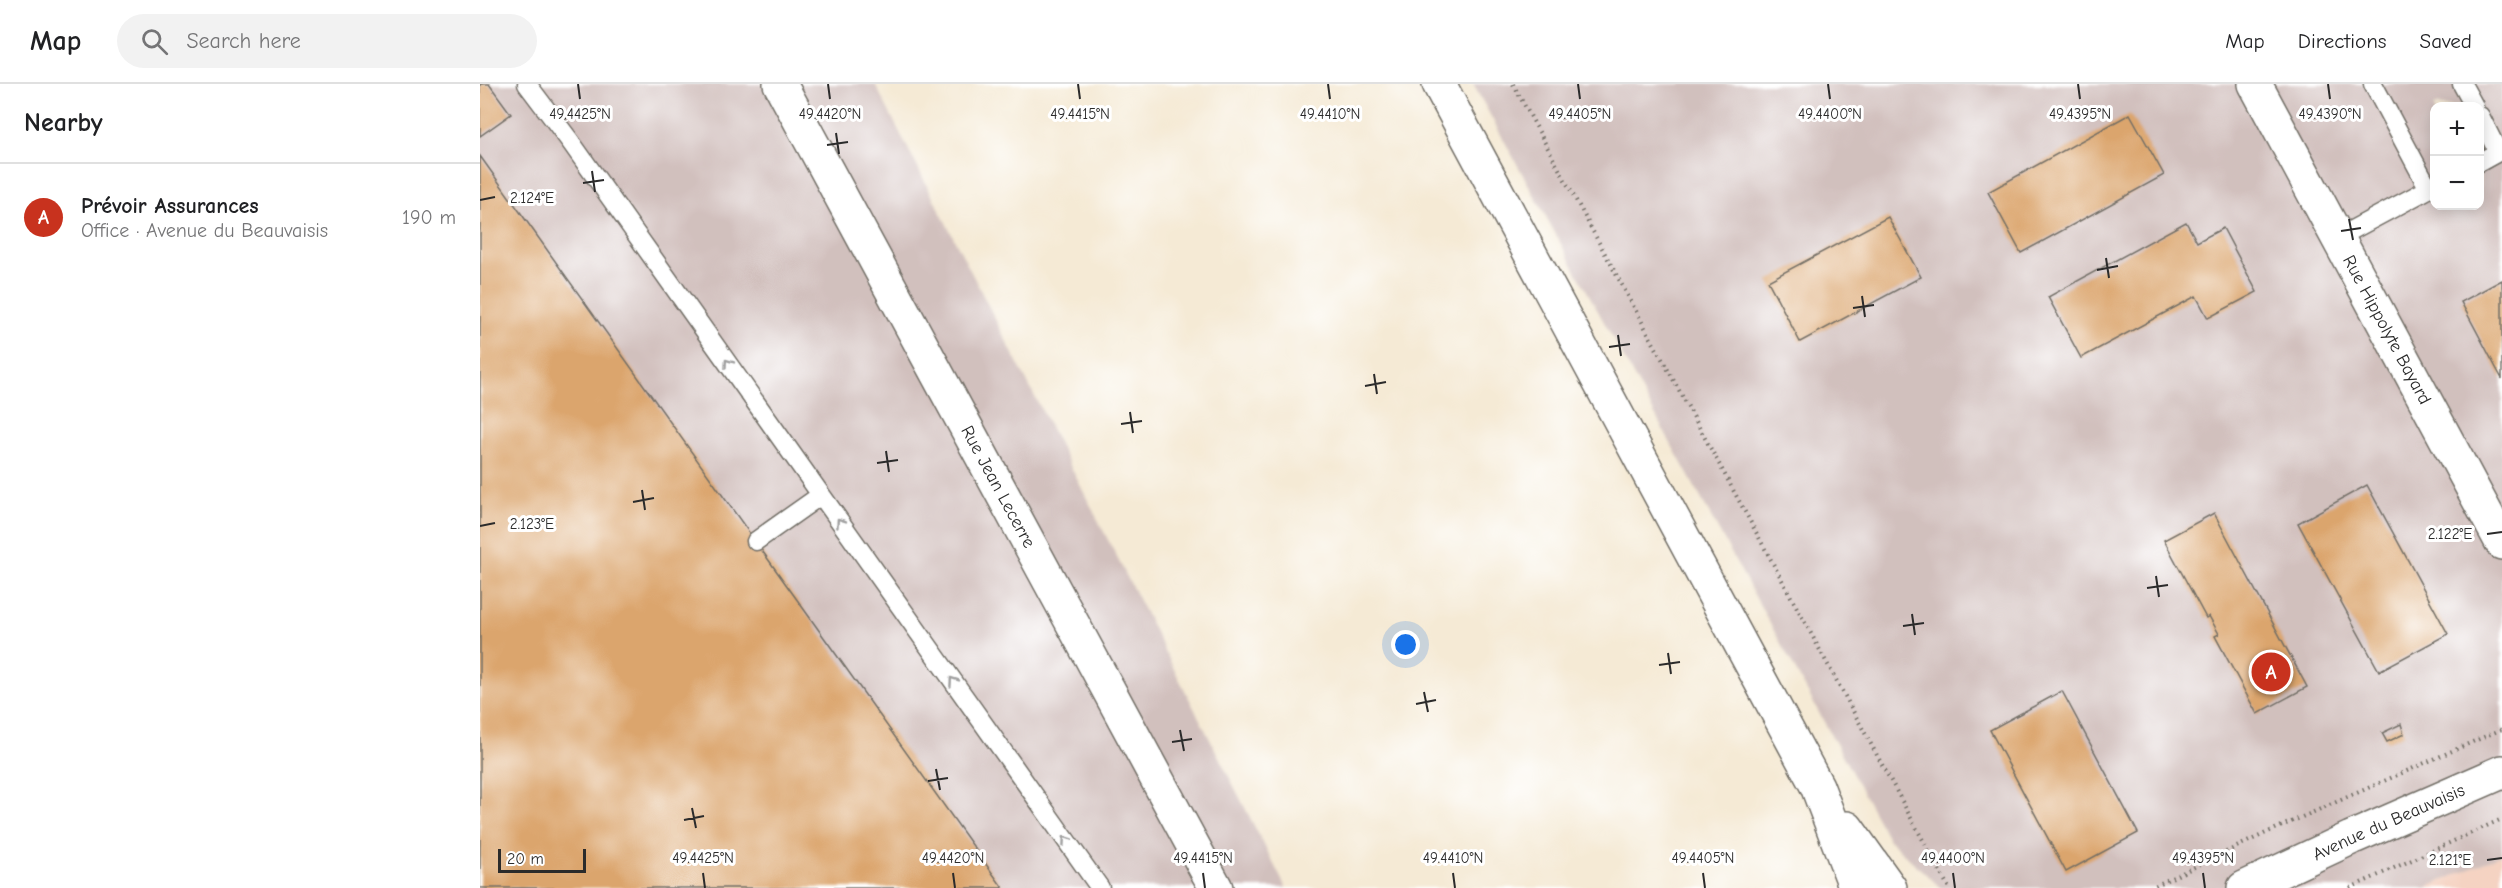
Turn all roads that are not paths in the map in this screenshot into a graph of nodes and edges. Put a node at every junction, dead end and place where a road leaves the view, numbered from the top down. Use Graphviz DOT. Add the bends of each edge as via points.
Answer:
graph roads {
  1 [pos="527,84"];
  2 [pos="780,84"];
  3 [pos="1439,84"];
  4 [pos="2254,84"];
  5 [pos="2373,84"];
  6 [pos="2462,84"];
  7 [pos="2472,102"];
  8 [pos="2484,124"];
  9 [pos="2500,155"];
  10 [pos="2484,161"];
  11 [pos="2430,184"];
  12 [pos="2430,189"];
  13 [pos="2337,238"];
  14 [pos="821,495"];
  15 [pos="756,542"];
  16 [pos="2502,543"];
  17 [pos="2502,772"];
  18 [pos="1817,786"];
  19 [pos="1100,888"];
  20 [pos="1216,888"];
  21 [pos="1856,888"];
  22 [pos="1890,888"];
  23 [pos="2244,888"];
  14 -- 1 [label="lane, one-way"];
  2 -- 20 [label="street, Rue Jean Lecerre"];
  3 -- 18 [label="street"];
  4 -- 13 [label="street, Rue Hippolyte Bayard"];
  5 -- 11 [label="lane"];
  6 -- 7 [label="lane"];
  8 -- 9 [label="lane"];
  9 -- 10 [label="lane"];
  12 -- 13 [label="lane"];
  13 -- 16 [label="street, Rue Hippolyte Bayard"];
  14 -- 15 [label="lane"];
  19 -- 14 [label="lane, one-way"];
  17 -- 23 [label="street, Avenue du Beauvaisis"];
  18 -- 21 [label="street"];
  18 -- 22 [label="street"];
}
